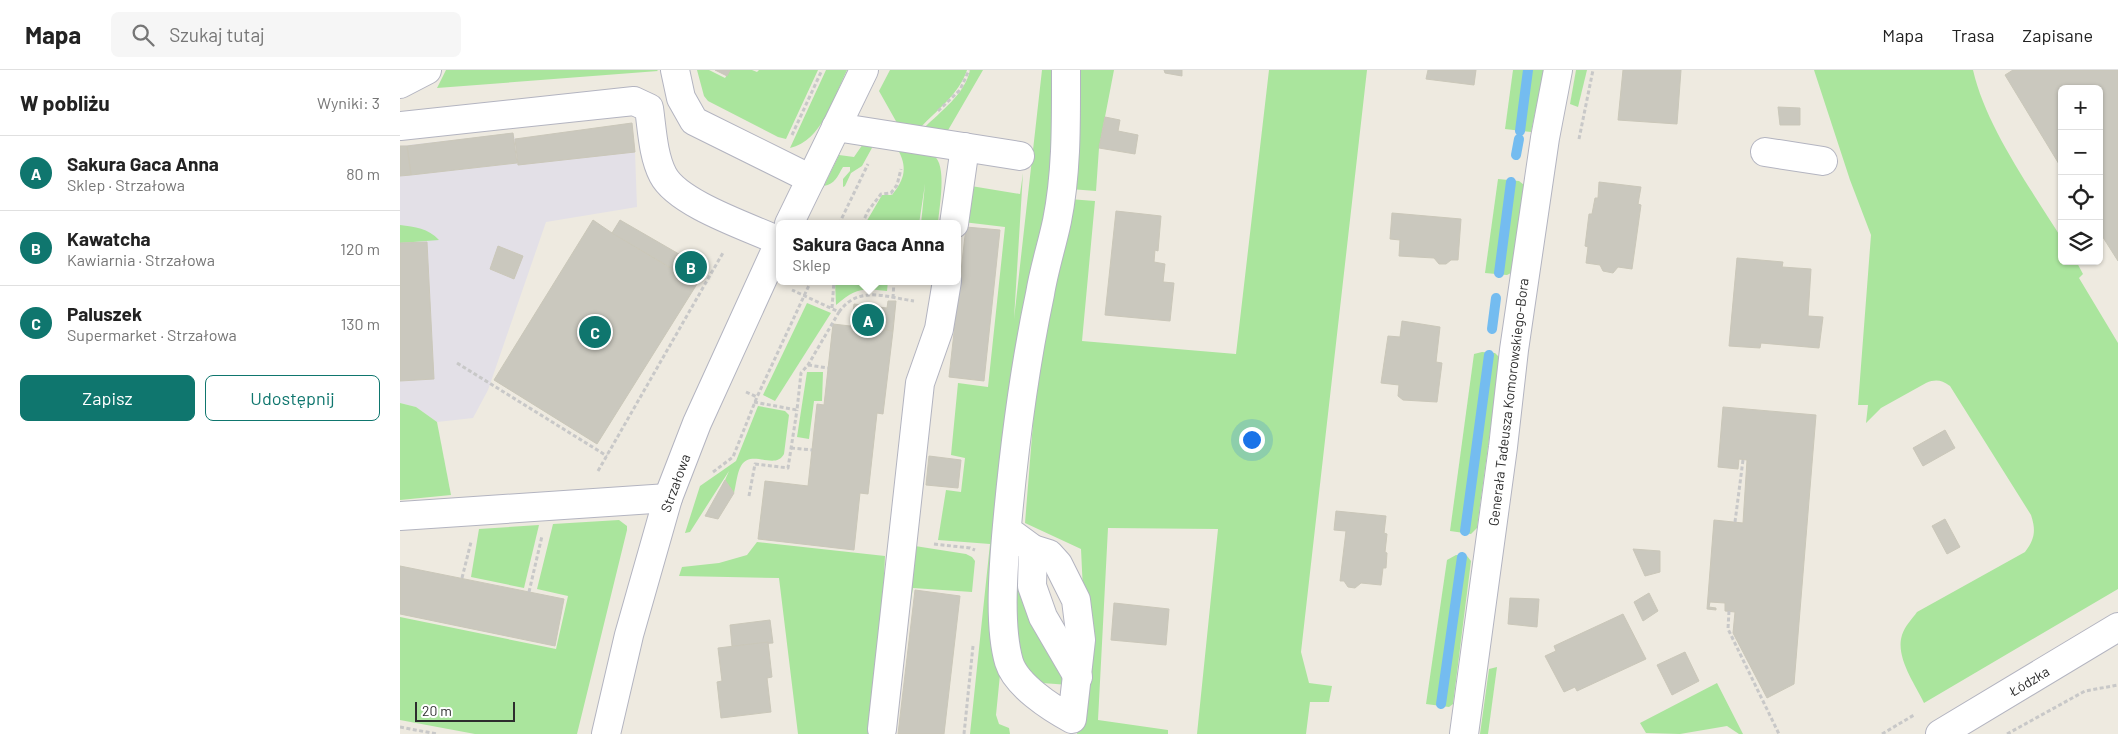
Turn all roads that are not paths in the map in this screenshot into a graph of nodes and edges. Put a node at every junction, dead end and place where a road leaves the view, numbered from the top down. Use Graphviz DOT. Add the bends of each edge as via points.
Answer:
graph roads {
  1 [pos="426,70"];
  2 [pos="675,70"];
  3 [pos="864,70"];
  4 [pos="1066,70"];
  5 [pos="1558,70"];
  6 [pos="400,84"];
  7 [pos="400,126"];
  8 [pos="836,128"];
  9 [pos="965,147"];
  10 [pos="1765,152"];
  11 [pos="1020,156"];
  12 [pos="1823,161"];
  13 [pos="811,179"];
  14 [pos="791,220"];
  15 [pos="955,220"];
  16 [pos="776,240"];
  17 [pos="776,249"];
  18 [pos="945,293"];
  19 [pos="668,498"];
  20 [pos="400,516"];
  21 [pos="1007,530"];
  22 [pos="1033,549"];
  23 [pos="2118,627"];
  24 [pos="1078,677"];
  25 [pos="882,729"];
  26 [pos="606,734"];
  27 [pos="1464,734"];
  28 [pos="1940,734"];
  1 -- 6 [label="street"];
  2 -- 13 [label="street" via="681,98 694,121"];
  3 -- 8 [label="street"];
  4 -- 21 [label="street" via="1063,182 1030,347"];
  5 -- 27 [label="street, Generała Tadeusza Komorowskiego-Bora" via="1514,350"];
  7 -- 16 [label="street" via="634,101 649,108 658,163 664,177 681,194"];
  8 -- 9 [label="street"];
  8 -- 13 [label="street"];
  9 -- 11 [label="street"];
  9 -- 15 [label="street"];
  10 -- 12 [label="street"];
  13 -- 14 [label="street"];
  17 -- 19 [label="street, Strzałowa" via="697,423"];
  18 -- 25 [label="street" via="939,328 920,383"];
  19 -- 20 [label="street"];
  19 -- 26 [label="street, Strzałowa" via="629,635"];
  21 -- 22 [label="street"];
  21 -- 24 [label="street" via="1002,593 1009,663 1025,687 1072,719"];
  22 -- 24 [label="street" via="1032,586 1040,609"];
  22 -- 24 [label="street" via="1048,554 1058,564 1076,600 1081,640"];
  23 -- 28 [label="street, Łódzka"];
}
